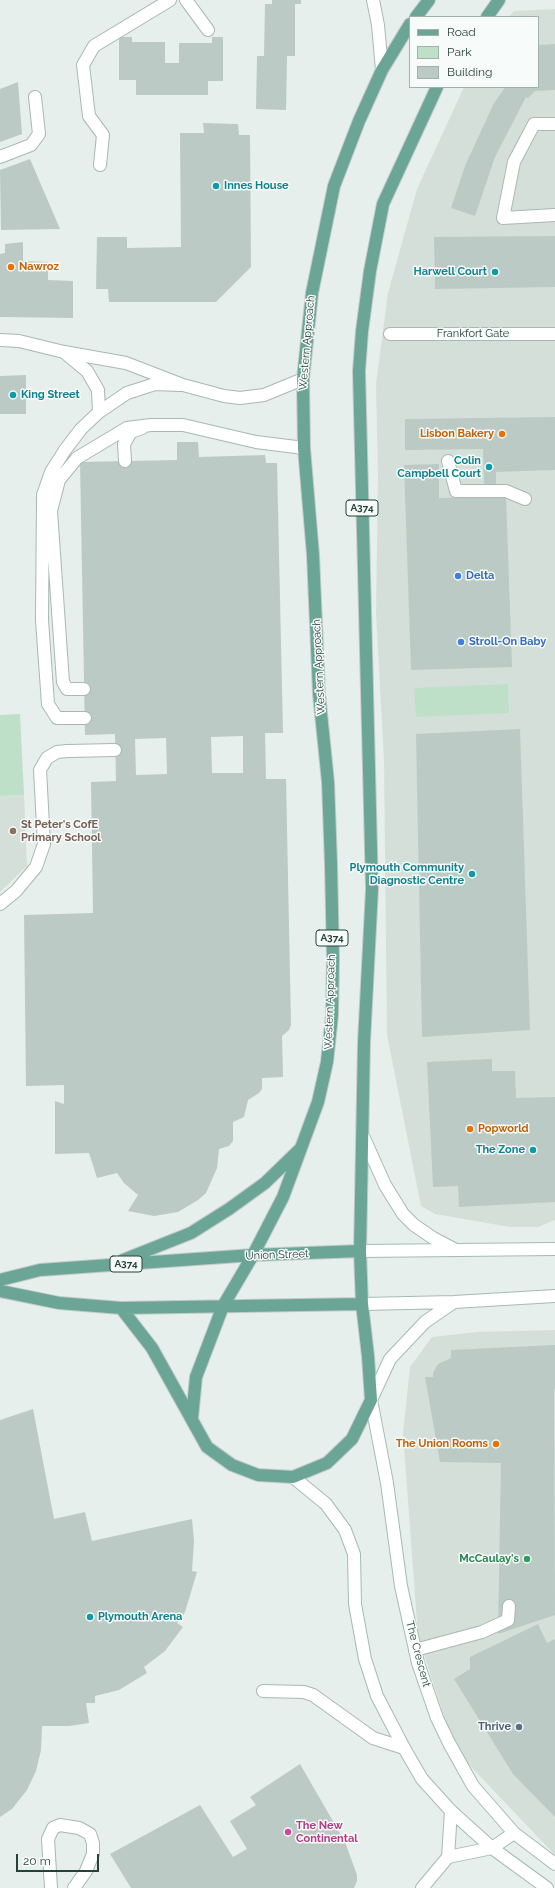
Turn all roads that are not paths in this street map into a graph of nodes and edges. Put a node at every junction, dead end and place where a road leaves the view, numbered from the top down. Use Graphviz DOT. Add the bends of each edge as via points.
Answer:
graph roads {
  1 [pos="170,0"];
  2 [pos="186,0"];
  3 [pos="373,0"];
  4 [pos="429,0"];
  5 [pos="499,0"];
  6 [pos="417,16"];
  7 [pos="487,16"];
  8 [pos="409,26"];
  9 [pos="208,30"];
  10 [pos="382,70"];
  11 [pos="437,88"];
  12 [pos="34,97"];
  13 [pos="555,124"];
  14 [pos="0,157"];
  15 [pos="100,165"];
  16 [pos="555,215"];
  17 [pos="390,334"];
  18 [pos="555,334"];
  19 [pos="0,340"];
  20 [pos="64,352"];
  21 [pos="302,379"];
  22 [pos="183,385"];
  23 [pos="99,412"];
  24 [pos="150,425"];
  25 [pos="304,448"];
  26 [pos="125,461"];
  27 [pos="448,461"];
  28 [pos="525,499"];
  29 [pos="84,690"];
  30 [pos="85,718"];
  31 [pos="115,750"];
  32 [pos="0,904"];
  33 [pos="364,1138"];
  34 [pos="303,1145"];
  35 [pos="555,1248"];
  36 [pos="454,1249"];
  37 [pos="360,1251"];
  38 [pos="253,1255"];
  39 [pos="96,1266"];
  40 [pos="0,1280"];
  41 [pos="0,1291"];
  42 [pos="555,1296"];
  43 [pos="454,1302"];
  44 [pos="362,1304"];
  45 [pos="223,1306"];
  46 [pos="121,1308"];
  47 [pos="371,1400"];
  48 [pos="192,1418"];
  49 [pos="293,1477"];
  50 [pos="509,1606"];
  51 [pos="415,1650"];
  52 [pos="263,1691"];
  53 [pos="404,1748"];
  54 [pos="451,1811"];
  55 [pos="514,1833"];
  56 [pos="492,1848"];
  57 [pos="448,1857"];
  58 [pos="555,1864"];
  59 [pos="52,1888"];
  60 [pos="74,1888"];
  61 [pos="422,1888"];
  62 [pos="547,1888"];
  1 -- 15 [label="street" via="94,46 83,65 89,116 103,135"];
  2 -- 9 [label="street"];
  3 -- 10 [label="street"];
  4 -- 6 [label="main road"];
  5 -- 7 [label="main road"];
  8 -- 10 [label="main road, Western Approach / A374"];
  10 -- 21 [label="main road, Western Approach / A374" via="334,186 312,293"];
  11 -- 33 [label="main road, A374" via="383,204 362,331 360,427 372,889 364,1042"];
  12 -- 14 [label="street" via="39,134 31,145"];
  13 -- 16 [label="street" via="534,124 514,162 502,218"];
  17 -- 18 [label="street, Frankfort Gate"];
  19 -- 20 [label="street" via="19,341"];
  20 -- 22 [label="street" via="126,363"];
  20 -- 23 [label="street" via="87,371 98,390"];
  21 -- 22 [label="street" via="264,395 240,398"];
  21 -- 25 [label="main road, Western Approach / A374"];
  22 -- 23 [label="street" via="155,384 127,393"];
  23 -- 30 [label="street" via="81,429 50,472 43,496 41,523 42,620 48,704 57,718"];
  24 -- 25 [label="street" via="184,425 256,442"];
  24 -- 26 [label="street" via="131,432 124,444"];
  24 -- 29 [label="street" via="127,428 105,441 77,458 58,480 51,511 63,682 67,690"];
  25 -- 34 [label="main road, Western Approach / A374" via="313,555 319,694 328,782 333,959 332,1015 327,1062 318,1102"];
  27 -- 28 [label="street" via="456,491 506,491"];
  31 -- 32 [label="street" via="57,752 47,758 40,770 44,844 36,867 16,891"];
  33 -- 36 [label="street" via="385,1185 403,1214 432,1238"];
  33 -- 37 [label="main road, A374"];
  34 -- 38 [label="main road, Western Approach / A374" via="283,1197"];
  34 -- 39 [label="main road" via="265,1183 191,1233 125,1259"];
  35 -- 36 [label="street, Union Street"];
  36 -- 37 [label="street, Union Street"];
  37 -- 38 [label="main road, Union Street / A374"];
  37 -- 44 [label="main road, A374"];
  38 -- 39 [label="main road, Union Street / A374"];
  38 -- 45 [label="main road, Western Approach / A374"];
  39 -- 40 [label="main road, Union Street / A374" via="40,1270"];
  41 -- 46 [label="main road" via="59,1303"];
  42 -- 43 [label="street"];
  43 -- 44 [label="street"];
  43 -- 47 [label="street" via="425,1322 394,1355"];
  44 -- 45 [label="main road"];
  44 -- 47 [label="main road, The Crescent / A374"];
  45 -- 46 [label="main road"];
  45 -- 48 [label="main road, A374" via="196,1377"];
  46 -- 48 [label="main road, A374" via="152,1348"];
  47 -- 49 [label="main road, The Crescent / A374" via="352,1439 327,1463"];
  47 -- 51 [label="street, The Crescent" via="387,1482 401,1586"];
  48 -- 49 [label="main road, The Crescent / A374" via="207,1447 232,1465 258,1475"];
  49 -- 53 [label="street" via="326,1504 345,1530 354,1554 355,1604 364,1659 377,1696"];
  50 -- 51 [label="street" via="508,1620 482,1632"];
  51 -- 55 [label="street, The Crescent" via="434,1711 449,1743 473,1786"];
  52 -- 53 [label="street" via="304,1692 314,1695 373,1738"];
  53 -- 54 [label="street" via="422,1779"];
  54 -- 56 [label="street"];
  54 -- 57 [label="street"];
  55 -- 56 [label="street"];
  55 -- 58 [label="street, The Crescent"];
  56 -- 57 [label="street"];
  56 -- 62 [label="street"];
  57 -- 61 [label="street"];
  59 -- 60 [label="street" via="48,1839 54,1828 60,1826 79,1828 90,1834 93,1843 93,1854 86,1871"];
}
